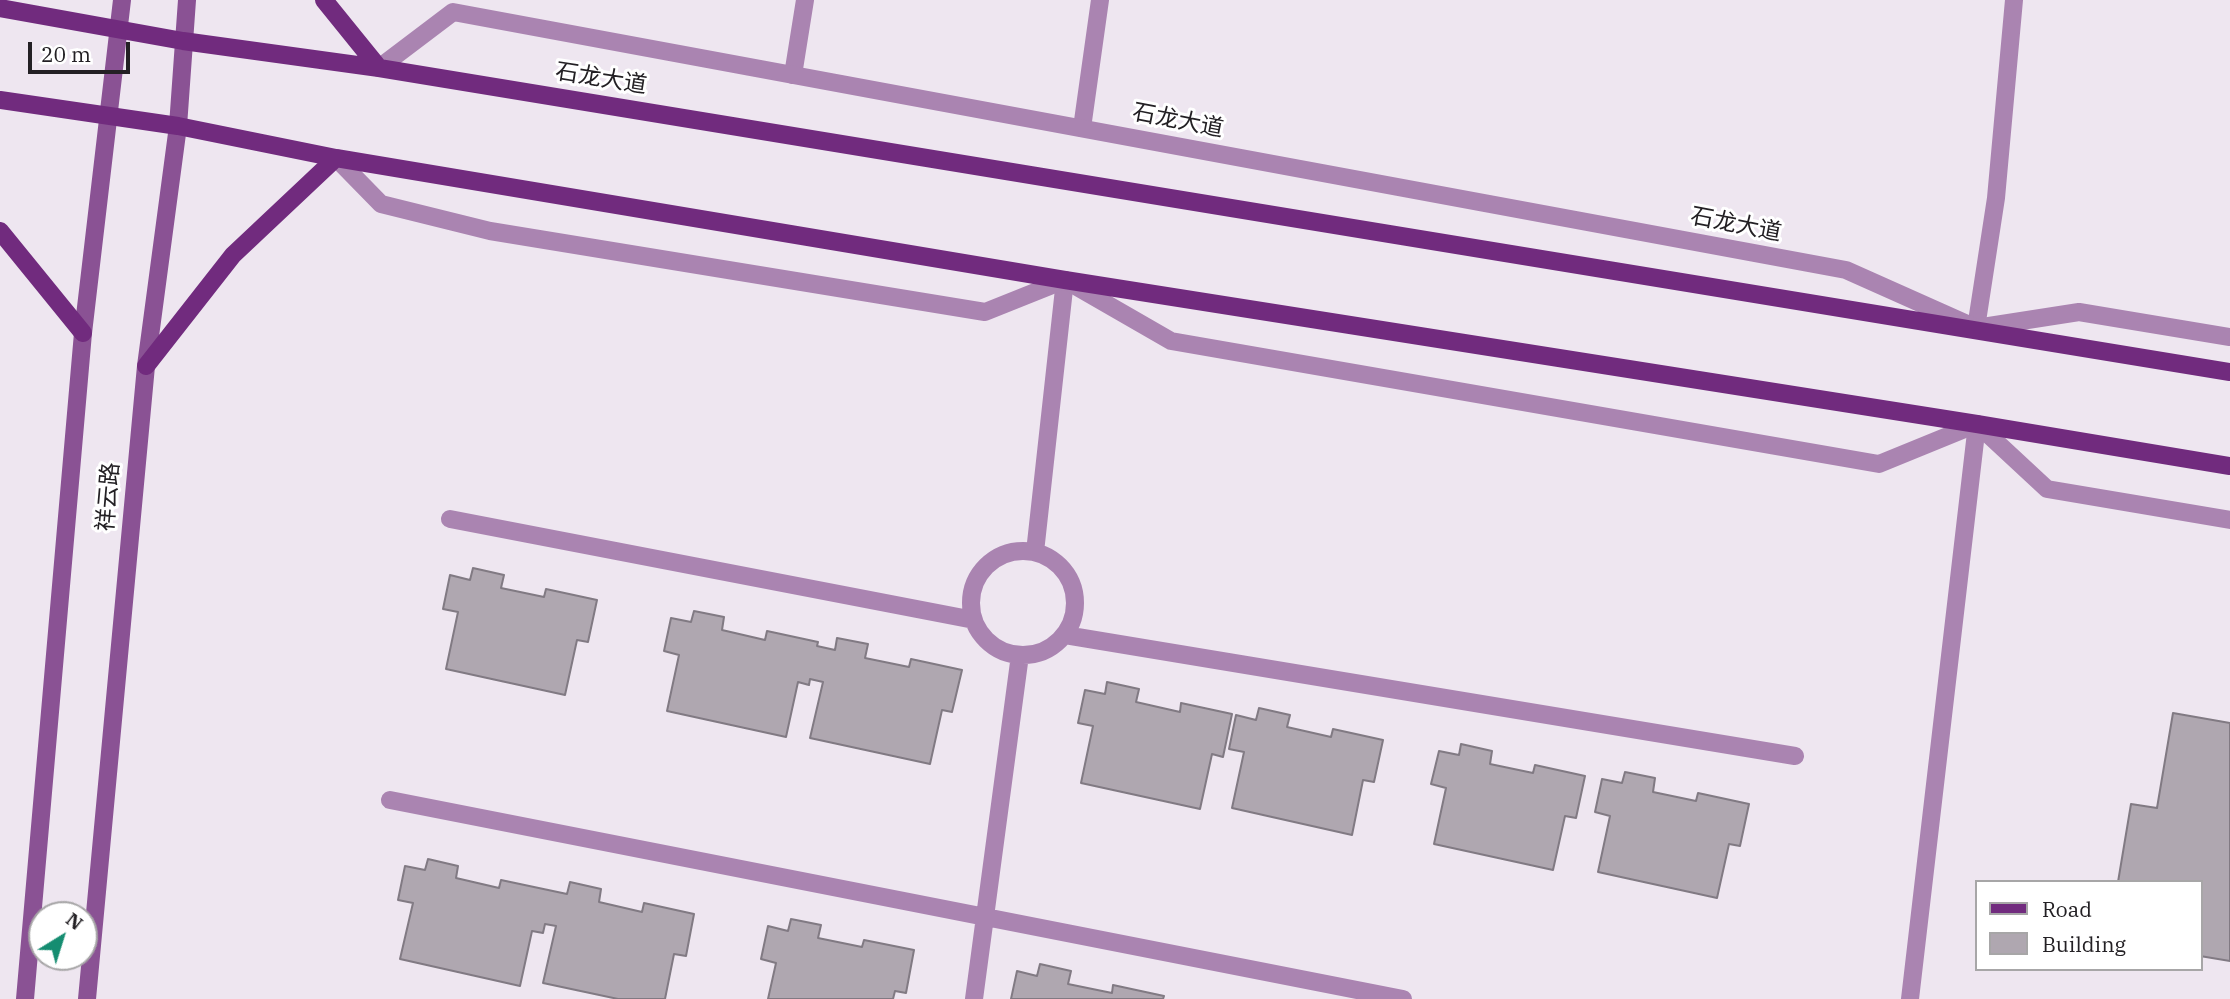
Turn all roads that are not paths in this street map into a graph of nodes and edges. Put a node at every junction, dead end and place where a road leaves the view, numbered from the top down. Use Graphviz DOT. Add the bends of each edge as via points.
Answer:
graph roads {
  1 [pos="122,0"];
  2 [pos="187,0"];
  3 [pos="324,0"];
  4 [pos="805,0"];
  5 [pos="1100,0"];
  6 [pos="2014,0"];
  7 [pos="0,8"];
  8 [pos="118,29"];
  9 [pos="183,41"];
  10 [pos="379,68"];
  11 [pos="793,75"];
  12 [pos="0,100"];
  13 [pos="109,116"];
  14 [pos="178,126"];
  15 [pos="1082,128"];
  16 [pos="336,158"];
  17 [pos="0,231"];
  18 [pos="1065,280"];
  19 [pos="1976,328"];
  20 [pos="83,333"];
  21 [pos="2230,337"];
  22 [pos="146,366"];
  23 [pos="2230,372"];
  24 [pos="1977,424"];
  25 [pos="2230,466"];
  26 [pos="450,519"];
  27 [pos="2230,520"];
  28 [pos="1035,552"];
  29 [pos="974,620"];
  30 [pos="1065,635"];
  31 [pos="1020,655"];
  32 [pos="1796,756"];
  33 [pos="390,800"];
  34 [pos="985,917"];
  35 [pos="25,999"];
  36 [pos="87,999"];
  37 [pos="974,999"];
  38 [pos="1403,999"];
  39 [pos="1910,999"];
  1 -- 8 [label="main road, 祥云路"];
  2 -- 9 [label="main road, 祥云路"];
  3 -- 10 [label="main road"];
  4 -- 11 [label="street"];
  5 -- 15 [label="street"];
  6 -- 19 [label="street" via="1996,198"];
  7 -- 8 [label="main road, 石龙大道"];
  8 -- 9 [label="main road, 石龙大道"];
  8 -- 13 [label="main road, 祥云路"];
  9 -- 10 [label="main road, 石龙大道"];
  9 -- 14 [label="main road, 祥云路"];
  10 -- 11 [label="street, 石龙大道" via="453,12"];
  10 -- 19 [label="main road, 石龙大道"];
  11 -- 15 [label="street, 石龙大道"];
  12 -- 13 [label="main road"];
  13 -- 14 [label="main road"];
  13 -- 20 [label="main road, 祥云路"];
  14 -- 16 [label="main road"];
  14 -- 22 [label="main road, 祥云路"];
  15 -- 19 [label="street, 石龙大道" via="1846,270"];
  16 -- 18 [label="main road"];
  16 -- 18 [label="street" via="381,204 490,231 985,312"];
  16 -- 22 [label="main road" via="233,255"];
  17 -- 20 [label="main road"];
  18 -- 24 [label="main road"];
  18 -- 24 [label="street" via="1171,341 1879,464"];
  18 -- 28 [label="street"];
  19 -- 21 [label="street, 石龙大道" via="2079,312"];
  19 -- 23 [label="main road, 石龙大道"];
  20 -- 35 [label="main road, 祥云路"];
  22 -- 36 [label="main road, 祥云路"];
  24 -- 25 [label="main road"];
  24 -- 27 [label="street" via="2047,489"];
  24 -- 39 [label="street"];
  26 -- 29 [label="street"];
  28 -- 29 [label="street" via="1003,554 984,568 970,604"];
  28 -- 30 [label="street" via="1062,568 1072,584 1073,619"];
  29 -- 31 [label="street" via="991,644"];
  30 -- 31 [label="street" via="1052,647"];
  30 -- 32 [label="street"];
  31 -- 34 [label="street"];
  33 -- 34 [label="street"];
  34 -- 37 [label="street"];
  34 -- 38 [label="street"];
}
